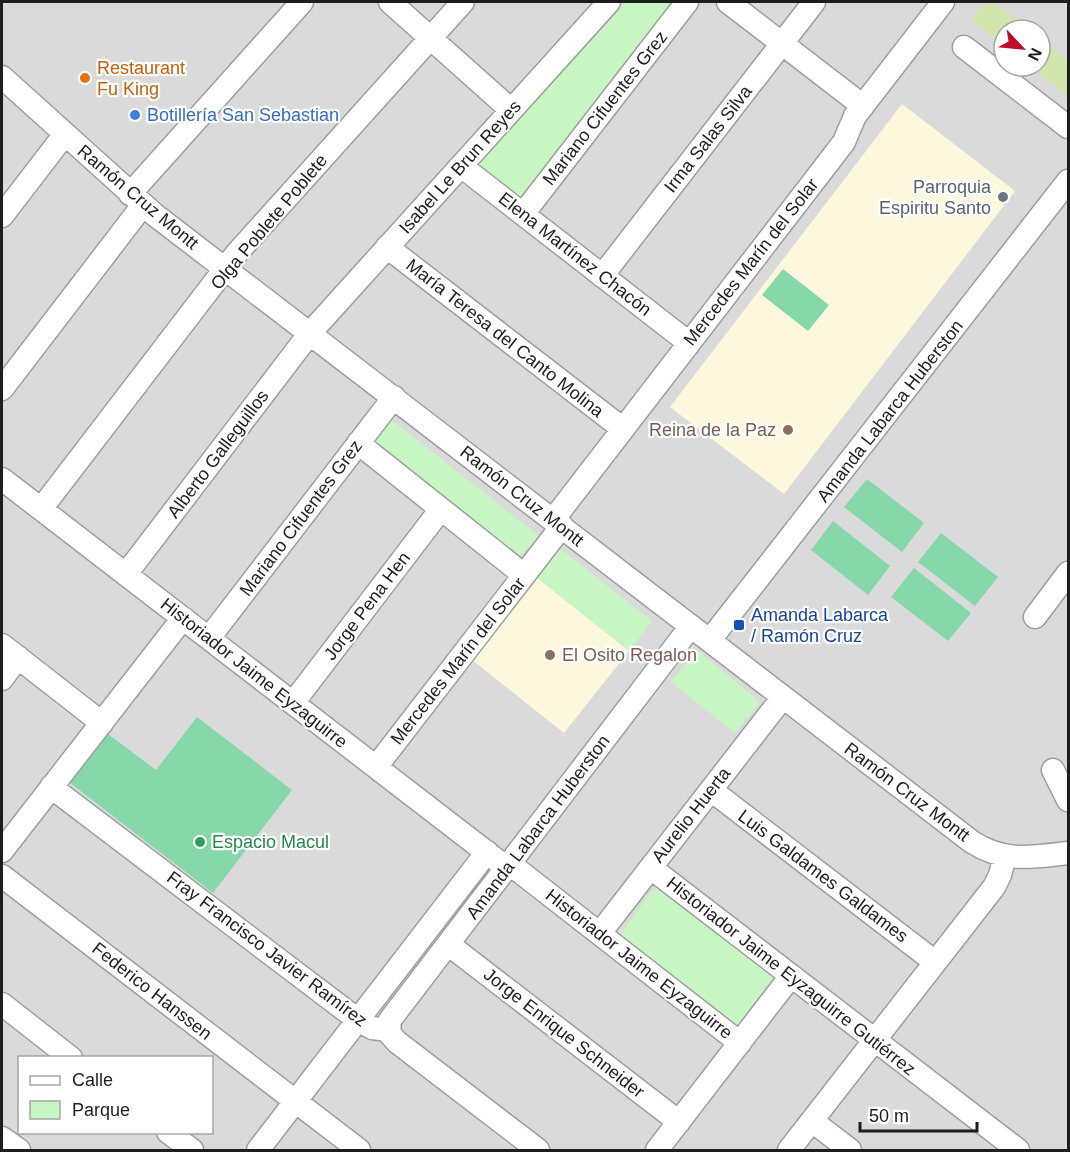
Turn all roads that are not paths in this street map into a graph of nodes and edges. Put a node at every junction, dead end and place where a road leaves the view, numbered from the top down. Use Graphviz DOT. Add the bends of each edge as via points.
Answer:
graph roads {
  1 [pos="302,2"];
  2 [pos="390,2"];
  3 [pos="463,2"];
  4 [pos="609,2"];
  5 [pos="687,2"];
  6 [pos="728,2"];
  7 [pos="814,2"];
  8 [pos="943,2"];
  9 [pos="430,38"];
  10 [pos="782,43"];
  11 [pos="964,47"];
  12 [pos="2,77"];
  13 [pos="863,106"];
  14 [pos="511,110"];
  15 [pos="1068,127"];
  16 [pos="65,135"];
  17 [pos="461,166"];
  18 [pos="1068,181"];
  19 [pos="136,199"];
  20 [pos="523,214"];
  21 [pos="2,216"];
  22 [pos="387,247"];
  23 [pos="227,269"];
  24 [pos="603,276"];
  25 [pos="310,333"];
  26 [pos="689,343"];
  27 [pos="2,389"];
  28 [pos="394,397"];
  29 [pos="623,429"];
  30 [pos="358,443"];
  31 [pos="2,479"];
  32 [pos="41,509"];
  33 [pos="441,509"];
  34 [pos="557,523"];
  35 [pos="1068,573"];
  36 [pos="126,574"];
  37 [pos="524,575"];
  38 [pos="1035,617"];
  39 [pos="183,618"];
  40 [pos="691,626"];
  41 [pos="209,638"];
  42 [pos="710,640"];
  43 [pos="10,651"];
  44 [pos="2,678"];
  45 [pos="783,697"];
  46 [pos="293,703"];
  47 [pos="102,723"];
  48 [pos="376,767"];
  49 [pos="1053,770"];
  50 [pos="51,787"];
  51 [pos="711,790"];
  52 [pos="1068,800"];
  53 [pos="2,851"];
  54 [pos="487,852"];
  55 [pos="1068,853"];
  56 [pos="1005,856"];
  57 [pos="508,866"];
  58 [pos="651,868"];
  59 [pos="2,876"];
  60 [pos="600,933"];
  61 [pos="448,944"];
  62 [pos="935,962"];
  63 [pos="791,976"];
  64 [pos="2,1004"];
  65 [pos="358,1020"];
  66 [pos="389,1030"];
  67 [pos="874,1041"];
  68 [pos="740,1042"];
  69 [pos="68,1056"];
  70 [pos="296,1102"];
  71 [pos="812,1121"];
  72 [pos="679,1122"];
  73 [pos="171,1134"];
  74 [pos="2,1138"];
  75 [pos="19,1150"];
  76 [pos="192,1150"];
  77 [pos="258,1150"];
  78 [pos="359,1150"];
  79 [pos="538,1150"];
  80 [pos="657,1150"];
  81 [pos="789,1150"];
  82 [pos="850,1150"];
  83 [pos="1018,1150"];
  1 -- 19 [label="street"];
  2 -- 9 [label="street"];
  3 -- 9 [label="street, Olga Poblete Poblete"];
  4 -- 14 [label="street, Isabel Le Brun Reyes"];
  5 -- 20 [label="street, Mariano Cifuentes Grez"];
  6 -- 10 [label="street"];
  7 -- 10 [label="street, Irma Salas Silva"];
  8 -- 13 [label="street, Mercedes Marín del Solar"];
  9 -- 14 [label="street"];
  9 -- 23 [label="street, Olga Poblete Poblete" via="237,253"];
  10 -- 13 [label="street"];
  10 -- 24 [label="street, Irma Salas Silva"];
  11 -- 15 [label="street"];
  12 -- 16 [label="street, Ramón Cruz Montt"];
  13 -- 26 [label="street, Mercedes Marín del Solar" via="844,142"];
  14 -- 17 [label="street, Isabel Le Brun Reyes"];
  16 -- 19 [label="street, Ramón Cruz Montt"];
  16 -- 21 [label="street"];
  17 -- 20 [label="street, Elena Martínez Chacón"];
  17 -- 22 [label="street, Isabel Le Brun Reyes"];
  18 -- 42 [label="street, Amanda Labarca Huberston"];
  19 -- 23 [label="street, Ramón Cruz Montt"];
  19 -- 27 [label="street"];
  20 -- 24 [label="street, Elena Martínez Chacón"];
  22 -- 25 [label="street, Isabel Le Brun Reyes"];
  22 -- 29 [label="street, María Teresa del Canto Molina"];
  23 -- 25 [label="street, Ramón Cruz Montt"];
  23 -- 32 [label="street, Olga Poblete Poblete"];
  24 -- 26 [label="street, Elena Martínez Chacón"];
  25 -- 28 [label="street, Ramón Cruz Montt"];
  25 -- 36 [label="street, Alberto Galleguillos"];
  26 -- 29 [label="street, Mercedes Marín del Solar"];
  28 -- 30 [label="street, Mariano Cifuentes Grez"];
  28 -- 34 [label="street, Ramón Cruz Montt"];
  29 -- 34 [label="street, Mercedes Marín del Solar"];
  30 -- 33 [label="street"];
  30 -- 41 [label="street, Mariano Cifuentes Grez"];
  31 -- 32 [label="street, Historiador Jaime Eyzaguirre"];
  32 -- 36 [label="street, Historiador Jaime Eyzaguirre"];
  33 -- 37 [label="street"];
  33 -- 46 [label="street, Jorge Pena Hen"];
  34 -- 37 [label="street, Mercedes Marín del Solar"];
  34 -- 40 [label="street, Ramón Cruz Montt"];
  35 -- 38 [label="street"];
  36 -- 39 [label="street, Historiador Jaime Eyzaguirre"];
  37 -- 48 [label="street, Mercedes Marín del Solar"];
  39 -- 41 [label="street, Historiador Jaime Eyzaguirre"];
  39 -- 47 [label="street"];
  40 -- 42 [label="street, Ramón Cruz Montt"];
  40 -- 57 [label="street, Amanda Labarca Huberston"];
  41 -- 46 [label="street, Historiador Jaime Eyzaguirre"];
  42 -- 45 [label="street, Ramón Cruz Montt"];
  43 -- 44 [label="street"];
  43 -- 47 [label="street"];
  45 -- 51 [label="street, Aurelio Huerta"];
  45 -- 56 [label="street, Ramón Cruz Montt" via="972,842"];
  46 -- 48 [label="street, Historiador Jaime Eyzaguirre"];
  47 -- 50 [label="street"];
  48 -- 54 [label="street, Historiador Jaime Eyzaguirre"];
  49 -- 52 [label="street"];
  50 -- 53 [label="street"];
  50 -- 65 [label="street, Fray Francisco Javier Ramírez"];
  51 -- 58 [label="street, Aurelio Huerta"];
  51 -- 62 [label="street, Luis Galdames Galdames"];
  54 -- 57 [label="street, Historiador Jaime Eyzaguirre"];
  54 -- 65 [label="street, Amanda Labarca Huberston"];
  55 -- 56 [label="street, Ramón Cruz Montt"];
  56 -- 62 [label="street" via="994,887"];
  57 -- 60 [label="street, Historiador Jaime Eyzaguirre"];
  57 -- 61 [label="street, Amanda Labarca Huberston"];
  58 -- 60 [label="street, Aurelio Huerta"];
  58 -- 63 [label="street, Historiador Jaime Eyzaguirre Gutiérrez"];
  59 -- 70 [label="street, Federico Hanssen"];
  60 -- 68 [label="street, Historiador Jaime Eyzaguirre"];
  61 -- 66 [label="street, Amanda Labarca Huberston" via="392,1016"];
  61 -- 72 [label="street, Jorge Enrique Schneider"];
  62 -- 67 [label="street"];
  63 -- 67 [label="street, Historiador Jaime Eyzaguirre Gutiérrez"];
  63 -- 68 [label="street"];
  64 -- 69 [label="street"];
  65 -- 66 [label="street, Fray Francisco Javier Ramírez" via="372,1028"];
  65 -- 70 [label="street, Amanda Labarca Huberston"];
  66 -- 79 [label="street, Fray Francisco Javier Ramírez" via="397,1042"];
  67 -- 71 [label="street"];
  67 -- 83 [label="street, Historiador Jaime Eyzaguirre Gutiérrez"];
  68 -- 72 [label="street"];
  70 -- 77 [label="street, Amanda Labarca Huberston"];
  70 -- 78 [label="street, Federico Hanssen"];
  71 -- 81 [label="street"];
  71 -- 82 [label="street"];
  72 -- 80 [label="street"];
  73 -- 76 [label="street"];
  74 -- 75 [label="street"];
}
